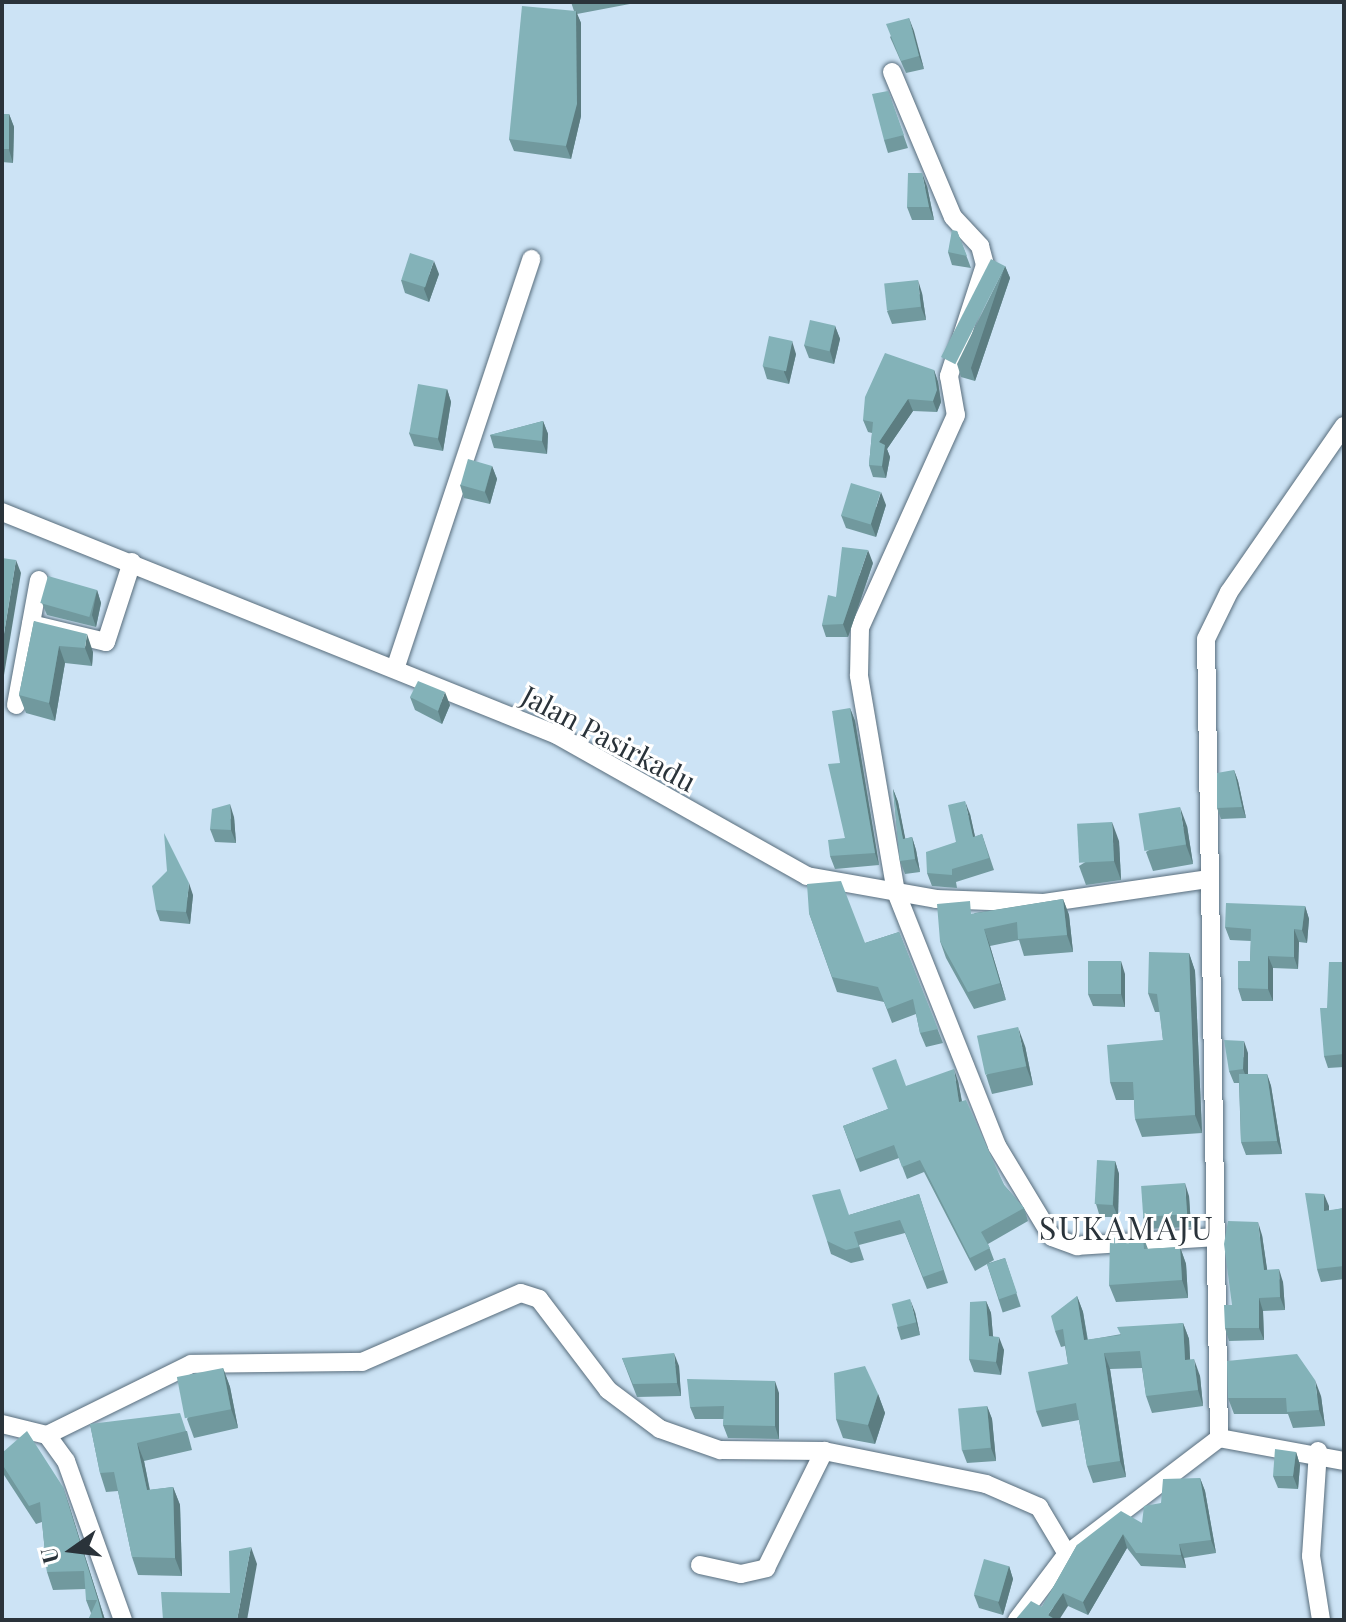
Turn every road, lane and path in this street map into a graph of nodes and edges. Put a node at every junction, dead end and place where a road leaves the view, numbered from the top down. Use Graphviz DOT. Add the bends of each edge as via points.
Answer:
graph roads {
  1 [pos="892,72"];
  2 [pos="531,259"];
  3 [pos="1344,426"];
  4 [pos="2,512"];
  5 [pos="132,562"];
  6 [pos="39,580"];
  7 [pos="31,624"];
  8 [pos="396,666"];
  9 [pos="16,705"];
  10 [pos="1209,879"];
  11 [pos="896,892"];
  12 [pos="1216,1237"];
  13 [pos="2,1424"];
  14 [pos="47,1435"];
  15 [pos="1219,1438"];
  16 [pos="824,1451"];
  17 [pos="1318,1451"];
  18 [pos="1344,1461"];
  19 [pos="1067,1554"];
  20 [pos="700,1565"];
  21 [pos="123,1620"];
  22 [pos="1017,1620"];
  23 [pos="1321,1620"];
  1 -- 11 [label="street" via="953,217 980,246 985,265 949,376 956,415 860,628 859,676"];
  2 -- 8 [label="street"];
  3 -- 10 [label="street" via="1229,592 1206,639"];
  4 -- 5 [label="street, Jalan Pasirkadu"];
  5 -- 7 [label="street" via="106,642"];
  5 -- 8 [label="street, Jalan Pasirkadu"];
  6 -- 7 [label="street"];
  7 -- 9 [label="street"];
  8 -- 11 [label="street, Jalan Pasirkadu" via="557,735 807,876"];
  10 -- 11 [label="street, Jalan Pasirkadu" via="1044,903"];
  10 -- 12 [label="street"];
  11 -- 12 [label="street" via="997,1146 1052,1237 1077,1246"];
  12 -- 15 [label="street"];
  13 -- 14 [label="street"];
  14 -- 16 [label="street" via="191,1364 362,1362 521,1293 539,1299 608,1390 660,1429 720,1450"];
  14 -- 21 [label="street" via="86,1504"];
  15 -- 17 [label="street"];
  15 -- 19 [label="street"];
  16 -- 19 [label="street" via="986,1484 1039,1507"];
  16 -- 20 [label="street" via="766,1568 741,1574"];
  17 -- 18 [label="street"];
  17 -- 23 [label="street" via="1311,1556"];
  19 -- 22 [label="street"];
}
